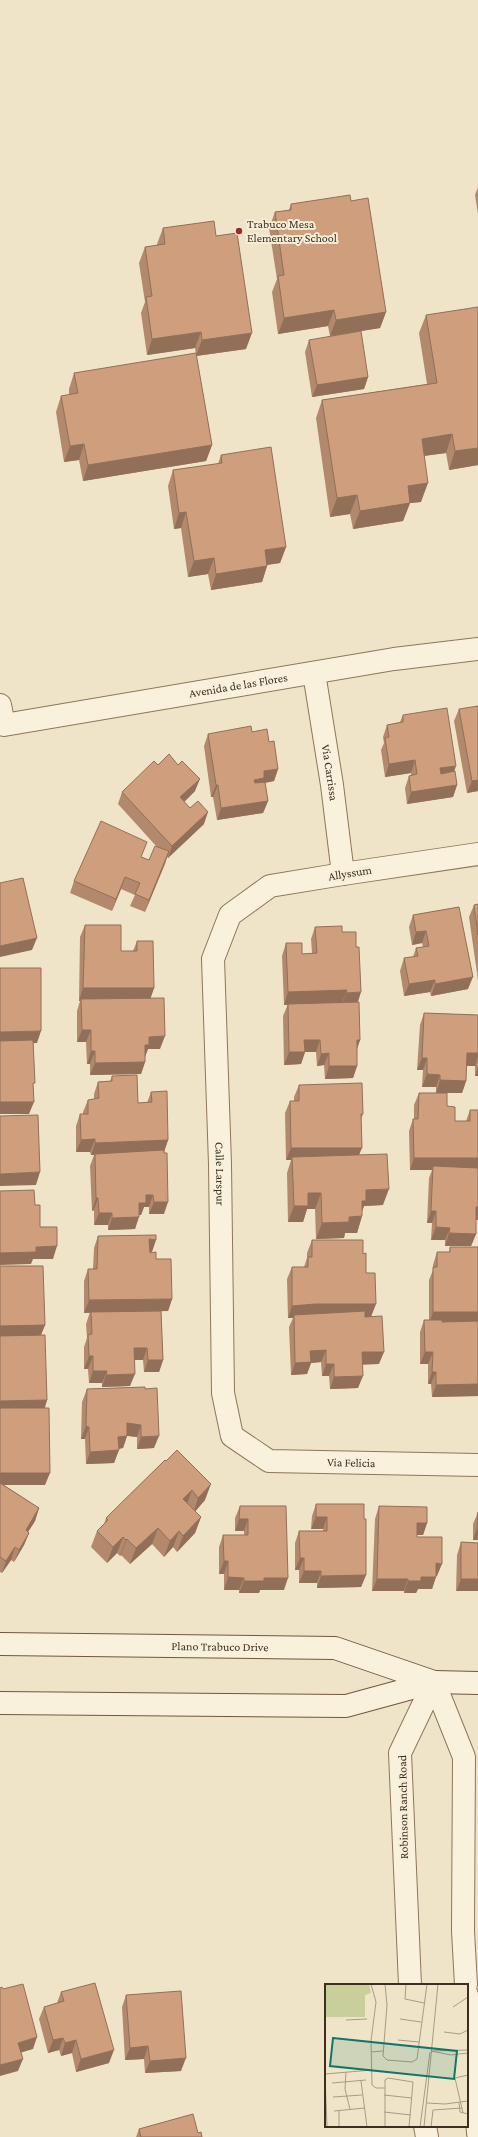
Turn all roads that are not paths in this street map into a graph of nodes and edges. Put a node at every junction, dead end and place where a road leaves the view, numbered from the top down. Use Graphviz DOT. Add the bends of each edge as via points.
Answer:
graph roads {
  1 [pos="478,649"];
  2 [pos="314,673"];
  3 [pos="1,719"];
  4 [pos="478,854"];
  5 [pos="343,874"];
  6 [pos="230,915"];
  7 [pos="232,1436"];
  8 [pos="478,1465"];
  9 [pos="0,1644"];
  10 [pos="434,1682"];
  11 [pos="478,1683"];
  12 [pos="0,1703"];
  13 [pos="410,1984"];
  14 [pos="466,1984"];
  15 [pos="468,2008"];
  16 [pos="425,2127"];
  17 [pos="478,2133"];
  18 [pos="427,2137"];
  1 -- 2 [label="street, Avenida de las Flores" via="394,659"];
  2 -- 3 [label="street, Avenida de las Flores"];
  2 -- 5 [label="street, Via Carrissa"];
  4 -- 5 [label="street, Allyssum"];
  5 -- 6 [label="street, Allyssum" via="270,886"];
  6 -- 7 [label="street, Calle Larspur" via="213,959 220,1164 223,1393"];
  7 -- 8 [label="street, Via Felicia" via="269,1461"];
  9 -- 10 [label="street, Plano Trabuco Drive" via="335,1648"];
  10 -- 11 [label="street, Plano Trabuco Drive"];
  10 -- 12 [label="street, Plano Trabuco Drive" via="346,1706"];
  10 -- 13 [label="street, Robinson Ranch Road" via="400,1753"];
  10 -- 14 [label="street" via="464,1758 463,1931"];
  15 -- 17 [label="street"];
  16 -- 18 [label="street"];
}
